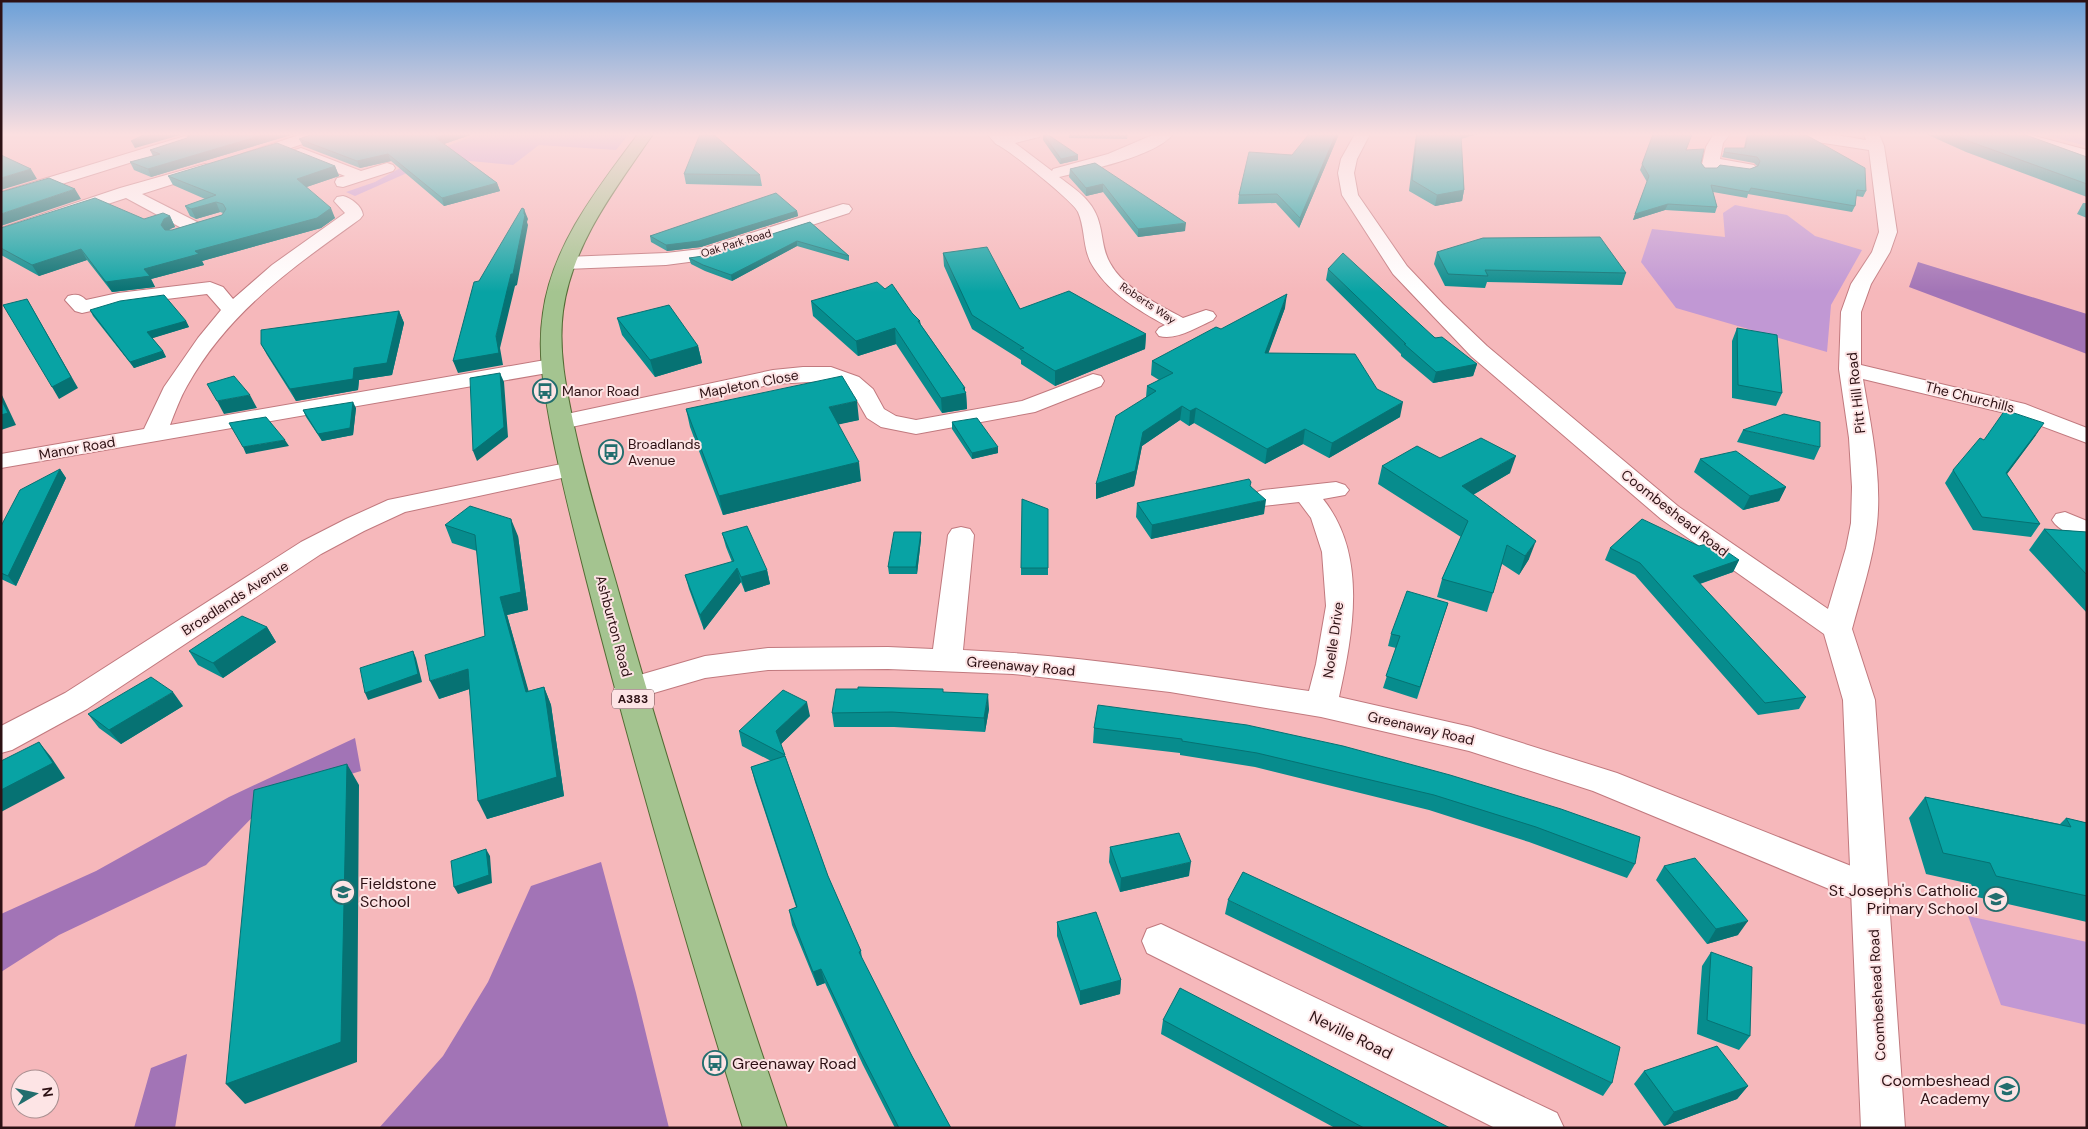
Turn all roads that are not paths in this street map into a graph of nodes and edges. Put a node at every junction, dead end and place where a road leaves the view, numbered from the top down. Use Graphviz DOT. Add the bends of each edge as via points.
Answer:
graph roads {
  1 [pos="40,187"];
  2 [pos="145,187"];
  3 [pos="346,187"];
  4 [pos="610,187"];
  5 [pos="1061,187"];
  6 [pos="1348,187"];
  7 [pos="1881,187"];
  8 [pos="126,192"];
  9 [pos="20,193"];
  10 [pos="1,198"];
  11 [pos="72,209"];
  12 [pos="843,209"];
  13 [pos="212,222"];
  14 [pos="195,228"];
  15 [pos="1,234"];
  16 [pos="170,236"];
  17 [pos="566,263"];
  18 [pos="279,269"];
  19 [pos="210,288"];
  20 [pos="75,300"];
  21 [pos="232,310"];
  22 [pos="1206,316"];
  23 [pos="1182,326"];
  24 [pos="1160,334"];
  25 [pos="551,366"];
  26 [pos="1850,368"];
  27 [pos="1093,381"];
  28 [pos="562,422"];
  29 [pos="154,434"];
  30 [pos="2087,436"];
  31 [pos="1,461"];
  32 [pos="571,470"];
  33 [pos="1336,490"];
  34 [pos="1305,493"];
  35 [pos="1264,498"];
  36 [pos="960,535"];
  37 [pos="1837,629"];
  38 [pos="946,660"];
  39 [pos="630,689"];
  40 [pos="1321,705"];
  41 [pos="1,741"];
  42 [pos="1871,890"];
  43 [pos="1161,941"];
  44 [pos="765,1128"];
  45 [pos="1542,1128"];
  46 [pos="1883,1128"];
  1 -- 9 [label="street"];
  2 -- 8 [label="street"];
  3 -- 18 [label="street" via="336,194 354,211 354,215"];
  4 -- 17 [label="main road, Ashburton Road / A383" via="580,233"];
  5 -- 23 [label="street, Roberts Way" via="1088,210 1096,254 1106,272 1122,287"];
  6 -- 37 [label="street, Coombeshead Road" via="1350,195 1400,270 1479,351 1670,513"];
  7 -- 26 [label="street, Pitt Hill Road" via="1888,232 1881,252 1861,284 1851,312"];
  8 -- 11 [label="street"];
  8 -- 14 [label="street"];
  9 -- 10 [label="street"];
  9 -- 11 [label="street"];
  11 -- 15 [label="street"];
  12 -- 17 [label="street, Oak Park Road" via="704,254 666,259"];
  13 -- 14 [label="street"];
  14 -- 16 [label="street"];
  17 -- 25 [label="main road, Ashburton Road / A383" via="552,324"];
  18 -- 19 [label="street"];
  18 -- 21 [label="street"];
  19 -- 20 [label="street" via="118,299 82,307"];
  19 -- 21 [label="street"];
  21 -- 29 [label="street" via="175,387"];
  22 -- 23 [label="street, Roberts Way"];
  23 -- 24 [label="street, Roberts Way"];
  25 -- 28 [label="main road, Ashburton Road / A383"];
  25 -- 29 [label="street, Manor Road"];
  26 -- 30 [label="street, The Churchills" via="2017,408"];
  26 -- 37 [label="street, Pitt Hill Road" via="1861,438 1864,523"];
  27 -- 28 [label="street, Mapleton Close" via="1027,407 916,427 889,422 875,413 865,394 851,382 831,374 773,377"];
  28 -- 32 [label="main road, Ashburton Road / A383"];
  29 -- 31 [label="street, Manor Road"];
  32 -- 39 [label="main road, Ashburton Road / A383"];
  32 -- 41 [label="street, Broadlands Avenue" via="397,506 355,525 311,548 76,701"];
  33 -- 34 [label="street"];
  34 -- 35 [label="street"];
  34 -- 40 [label="street, Noelle Drive" via="1324,517 1336,552 1340,606"];
  36 -- 38 [label="street, Greenaway Road"];
  37 -- 42 [label="street, Coombeshead Road" via="1859,700"];
  38 -- 39 [label="street, Greenaway Road" via="768,658 705,667"];
  38 -- 40 [label="street, Greenaway Road" via="1062,668"];
  39 -- 44 [label="main road, Ashburton Road / A383" via="710,962"];
  40 -- 42 [label="street, Greenaway Road" via="1471,739 1606,782"];
  42 -- 46 [label="street, Coombeshead Road"];
  43 -- 45 [label="street, Neville Road"];
}
